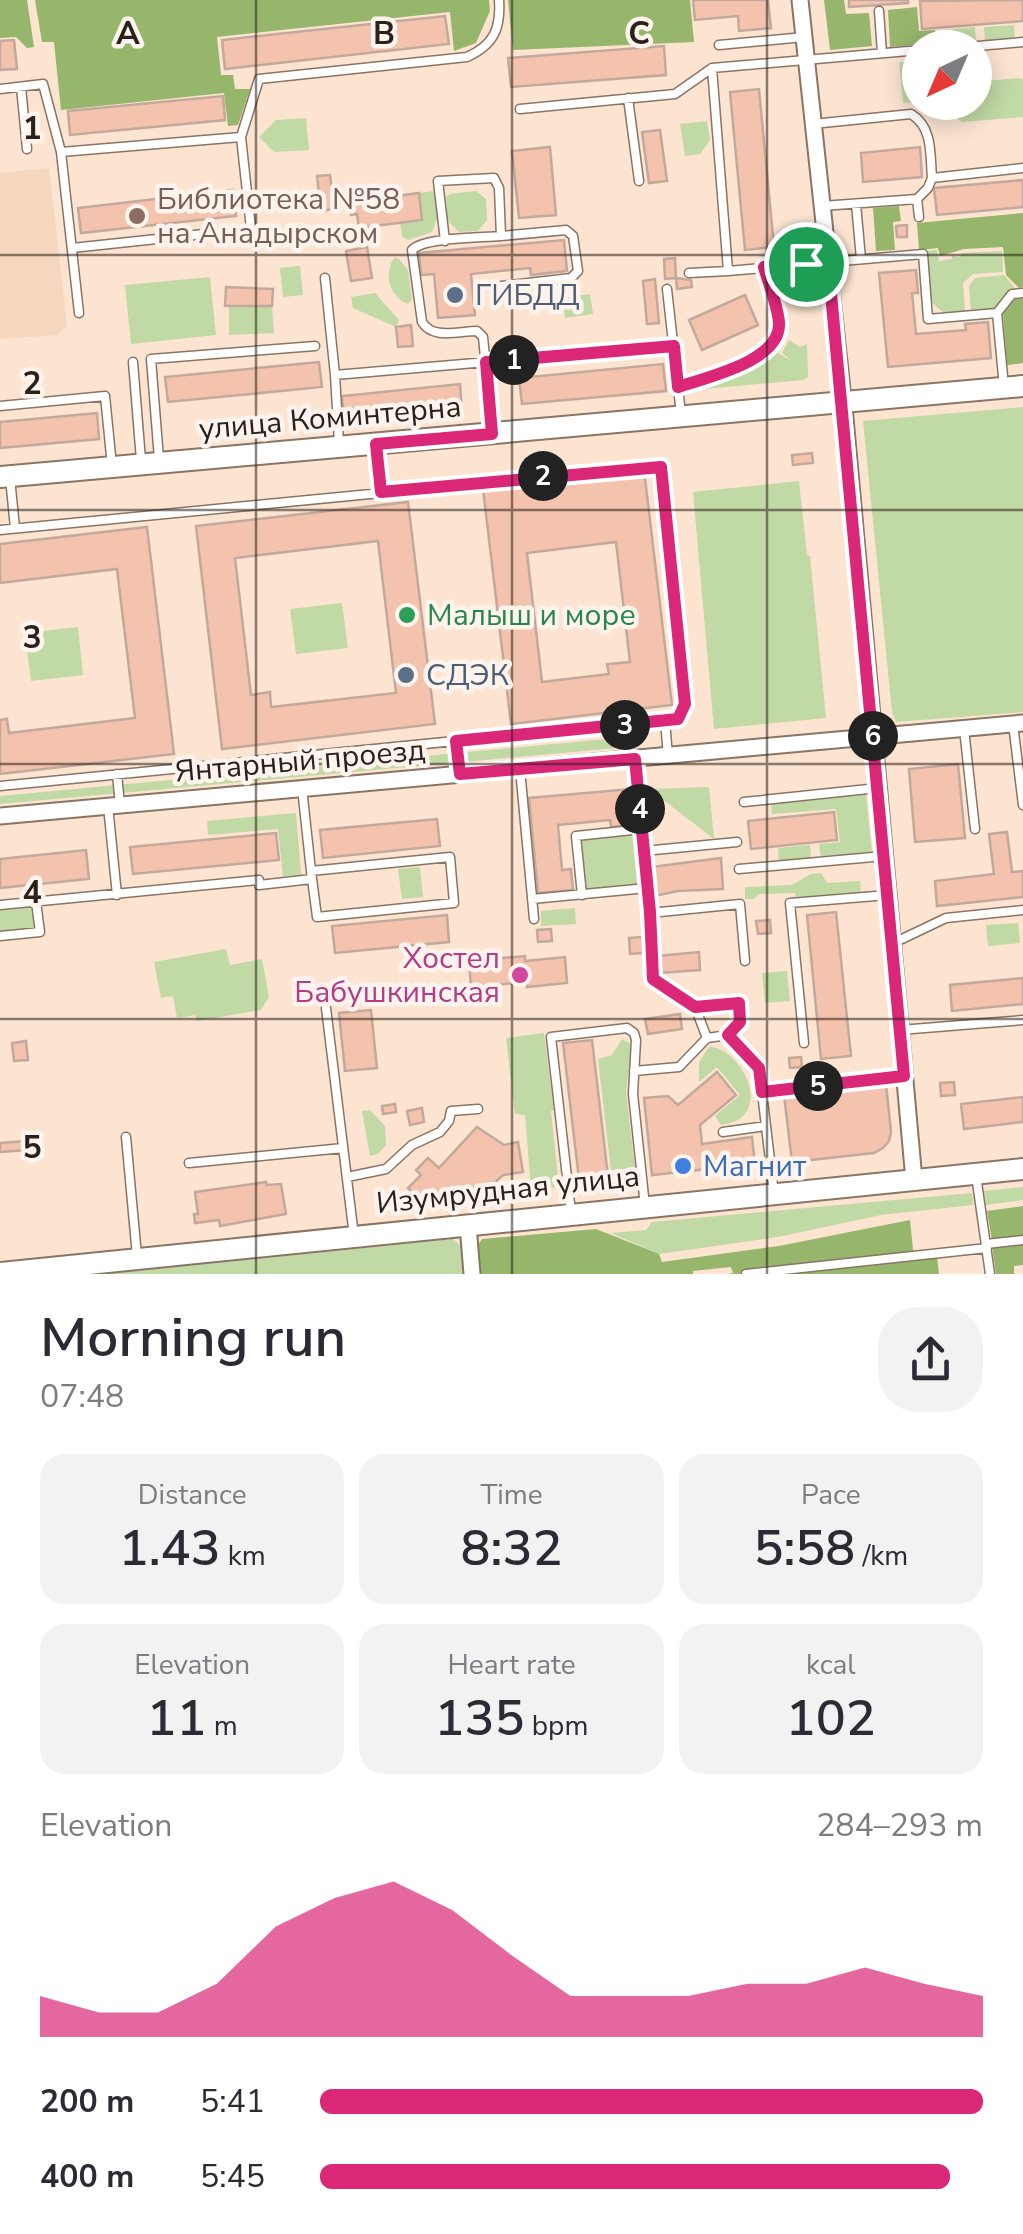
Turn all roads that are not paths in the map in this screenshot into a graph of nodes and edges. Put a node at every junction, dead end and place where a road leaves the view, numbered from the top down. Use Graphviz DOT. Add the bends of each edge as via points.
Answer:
graph roads {
  1 [pos="499,0"];
  2 [pos="800,0"];
  3 [pos="879,11"];
  4 [pos="804,38"];
  5 [pos="1023,42"];
  6 [pos="719,45"];
  7 [pos="992,45"];
  8 [pos="902,51"];
  9 [pos="882,53"];
  10 [pos="806,60"];
  11 [pos="712,68"];
  12 [pos="21,86"];
  13 [pos="0,89"];
  14 [pos="628,98"];
  15 [pos="520,108"];
  16 [pos="813,124"];
  17 [pos="241,137"];
  18 [pos="27,149"];
  19 [pos="61,152"];
  20 [pos="1023,168"];
  21 [pos="932,178"];
  22 [pos="639,181"];
  23 [pos="918,199"];
  24 [pos="856,204"];
  25 [pos="822,206"];
  26 [pos="920,216"];
  27 [pos="500,236"];
  28 [pos="445,241"];
  29 [pos="72,248"];
  30 [pos="861,259"];
  31 [pos="828,262"];
  32 [pos="764,267"];
  33 [pos="728,271"];
  34 [pos="689,274"];
  35 [pos="325,278"];
  36 [pos="494,287"];
  37 [pos="667,290"];
  38 [pos="1023,293"];
  39 [pos="996,313"];
  40 [pos="79,314"];
  41 [pos="315,346"];
  42 [pos="674,346"];
  43 [pos="133,362"];
  44 [pos="486,362"];
  45 [pos="335,375"];
  46 [pos="1014,386"];
  47 [pos="678,387"];
  48 [pos="844,403"];
  49 [pos="0,406"];
  50 [pos="681,417"];
  51 [pos="492,434"];
  52 [pos="376,444"];
  53 [pos="340,447"];
  54 [pos="150,464"];
  55 [pos="112,468"];
  56 [pos="5,476"];
  57 [pos="381,492"];
  58 [pos="15,528"];
  59 [pos="0,530"];
  60 [pos="665,721"];
  61 [pos="1018,724"];
  62 [pos="964,728"];
  63 [pos="873,737"];
  64 [pos="456,741"];
  65 [pos="668,756"];
  66 [pos="635,759"];
  67 [pos="520,769"];
  68 [pos="116,774"];
  69 [pos="460,774"];
  70 [pos="0,786"];
  71 [pos="302,788"];
  72 [pos="878,788"];
  73 [pos="744,802"];
  74 [pos="1023,805"];
  75 [pos="114,806"];
  76 [pos="0,816"];
  77 [pos="642,829"];
  78 [pos="974,829"];
  79 [pos="737,842"];
  80 [pos="644,851"];
  81 [pos="884,856"];
  82 [pos="739,869"];
  83 [pos="312,875"];
  84 [pos="648,888"];
  85 [pos="582,894"];
  86 [pos="117,895"];
  87 [pos="888,895"];
  88 [pos="532,899"];
  89 [pos="36,902"];
  90 [pos="0,906"];
  91 [pos="1023,910"];
  92 [pos="650,912"];
  93 [pos="534,918"];
  94 [pos="0,936"];
  95 [pos="892,938"];
  96 [pos="745,962"];
  97 [pos="695,1007"];
  98 [pos="326,1008"];
  99 [pos="1023,1020"];
  100 [pos="900,1030"];
  101 [pos="728,1035"];
  102 [pos="707,1038"];
  103 [pos="804,1043"];
  104 [pos="634,1071"];
  105 [pos="904,1076"];
  106 [pos="762,1092"];
  107 [pos="478,1109"];
  108 [pos="766,1126"];
  109 [pos="723,1132"];
  110 [pos="126,1137"];
  111 [pos="344,1148"];
  112 [pos="189,1163"];
  113 [pos="1023,1169"];
  114 [pos="976,1174"];
  115 [pos="347,1177"];
  116 [pos="914,1180"];
  117 [pos="774,1194"];
  118 [pos="645,1206"];
  119 [pos="571,1214"];
  120 [pos="468,1224"];
  121 [pos="354,1236"];
  122 [pos="1023,1240"];
  123 [pos="986,1246"];
  124 [pos="138,1260"];
  125 [pos="0,1273"];
  126 [pos="472,1274"];
  127 [pos="746,1274"];
  128 [pos="990,1274"];
  1 -- 17 [label="lane" via="501,24 467,58 259,79"];
  2 -- 4 [label="street"];
  3 -- 9 [label="lane"];
  4 -- 6 [label="lane"];
  4 -- 10 [label="street"];
  5 -- 7 [label="lane"];
  8 -- 9 [label="lane"];
  9 -- 10 [label="lane"];
  10 -- 11 [label="lane"];
  10 -- 16 [label="street"];
  11 -- 14 [label="lane" via="675,94"];
  11 -- 33 [label="lane"];
  12 -- 13 [label="lane"];
  12 -- 18 [label="lane"];
  12 -- 19 [label="lane" via="43,84"];
  14 -- 15 [label="lane"];
  14 -- 22 [label="lane"];
  16 -- 21 [label="lane" via="911,114 927,130"];
  16 -- 25 [label="street"];
  17 -- 19 [label="lane"];
  17 -- 29 [label="lane" via="251,228"];
  19 -- 29 [label="lane"];
  20 -- 21 [label="lane"];
  21 -- 23 [label="lane"];
  23 -- 24 [label="lane"];
  23 -- 26 [label="lane"];
  24 -- 25 [label="lane"];
  24 -- 30 [label="lane"];
  25 -- 31 [label="street"];
  27 -- 28 [label="lane"];
  27 -- 28 [label="lane" via="499,188 494,178 484,177 438,182"];
  27 -- 36 [label="lane" via="566,230 573,236 578,271 571,278"];
  28 -- 44 [label="lane" via="422,242 412,250 422,322 430,333 477,331"];
  29 -- 40 [label="lane"];
  30 -- 31 [label="lane"];
  30 -- 39 [label="lane" via="922,254 928,319"];
  31 -- 32 [label="lane"];
  31 -- 48 [label="street"];
  32 -- 33 [label="lane"];
  32 -- 47 [label="lane" via="780,324 775,340 762,355"];
  33 -- 34 [label="lane"];
  35 -- 45 [label="lane"];
  37 -- 42 [label="lane"];
  38 -- 39 [label="lane" via="1012,294"];
  39 -- 46 [label="lane"];
  41 -- 54 [label="lane" via="151,359"];
  42 -- 44 [label="lane"];
  42 -- 47 [label="lane"];
  43 -- 54 [label="lane"];
  44 -- 45 [label="lane"];
  44 -- 51 [label="lane"];
  45 -- 53 [label="lane"];
  46 -- 48 [label="street, улица Коминтерна"];
  47 -- 50 [label="lane"];
  48 -- 50 [label="street, улица Коминтерна"];
  48 -- 63 [label="street"];
  49 -- 55 [label="lane" via="105,396"];
  50 -- 51 [label="street, улица Коминтерна"];
  51 -- 52 [label="street, улица Коминтерна"];
  52 -- 53 [label="street, улица Коминтерна"];
  52 -- 57 [label="lane"];
  53 -- 54 [label="street, улица Коминтерна"];
  54 -- 55 [label="street, улица Коминтерна"];
  55 -- 56 [label="street, улица Коминтерна"];
  56 -- 58 [label="lane"];
  57 -- 58 [label="lane"];
  57 -- 60 [label="lane" via="660,466 685,704 678,719"];
  58 -- 59 [label="lane"];
  60 -- 64 [label="lane"];
  60 -- 65 [label="lane"];
  61 -- 62 [label="street, Янтарный проезд"];
  61 -- 74 [label="lane"];
  62 -- 63 [label="street, Янтарный проезд"];
  62 -- 78 [label="lane"];
  63 -- 65 [label="street, Янтарный проезд"];
  63 -- 72 [label="street"];
  64 -- 68 [label="lane"];
  64 -- 69 [label="lane"];
  65 -- 66 [label="street, Янтарный проезд"];
  66 -- 67 [label="street, Янтарный проезд"];
  66 -- 77 [label="lane"];
  67 -- 69 [label="street, Янтарный проезд"];
  67 -- 88 [label="lane"];
  68 -- 70 [label="lane"];
  68 -- 75 [label="lane"];
  69 -- 71 [label="street, Янтарный проезд"];
  71 -- 75 [label="street, Янтарный проезд"];
  71 -- 83 [label="lane"];
  72 -- 73 [label="lane"];
  72 -- 81 [label="street"];
  75 -- 76 [label="street, Янтарный проезд"];
  75 -- 86 [label="lane"];
  77 -- 80 [label="lane"];
  77 -- 85 [label="lane" via="576,836"];
  79 -- 80 [label="lane"];
  80 -- 84 [label="lane"];
  81 -- 82 [label="lane"];
  81 -- 87 [label="street"];
  83 -- 83 [label="lane" via="316,916 454,903 450,857"];
  83 -- 86 [label="lane"];
  84 -- 85 [label="lane"];
  84 -- 92 [label="lane"];
  85 -- 88 [label="lane"];
  86 -- 89 [label="lane"];
  87 -- 95 [label="street"];
  87 -- 103 [label="lane" via="790,903"];
  88 -- 93 [label="lane"];
  89 -- 90 [label="lane"];
  89 -- 94 [label="lane" via="40,932"];
  91 -- 95 [label="lane" via="946,918"];
  92 -- 96 [label="lane" via="740,904"];
  92 -- 97 [label="lane" via="653,979"];
  95 -- 100 [label="street"];
  97 -- 101 [label="lane" via="739,1003 740,1022"];
  97 -- 102 [label="lane"];
  98 -- 111 [label="lane"];
  99 -- 100 [label="lane"];
  100 -- 105 [label="street"];
  101 -- 102 [label="lane"];
  101 -- 106 [label="lane" via="759,1068"];
  102 -- 104 [label="lane" via="680,1067"];
  104 -- 118 [label="lane"];
  104 -- 119 [label="lane" via="636,1040 627,1028 551,1036"];
  105 -- 106 [label="lane"];
  105 -- 116 [label="street"];
  106 -- 108 [label="lane"];
  107 -- 115 [label="lane" via="452,1111 440,1132 412,1145 386,1169"];
  108 -- 109 [label="lane"];
  108 -- 117 [label="lane"];
  110 -- 124 [label="lane"];
  111 -- 112 [label="lane"];
  111 -- 115 [label="lane"];
  113 -- 114 [label="street, Изумрудная улица"];
  114 -- 116 [label="street, Изумрудная улица"];
  114 -- 123 [label="lane"];
  115 -- 121 [label="lane"];
  116 -- 117 [label="street, Изумрудная улица"];
  117 -- 118 [label="street, Изумрудная улица"];
  118 -- 119 [label="street, Изумрудная улица"];
  119 -- 120 [label="street, Изумрудная улица"];
  120 -- 121 [label="street, Изумрудная улица"];
  120 -- 126 [label="street"];
  121 -- 124 [label="street, Изумрудная улица"];
  122 -- 123 [label="lane"];
  123 -- 127 [label="lane"];
  123 -- 128 [label="lane"];
  124 -- 125 [label="street, Изумрудная улица"];
}
